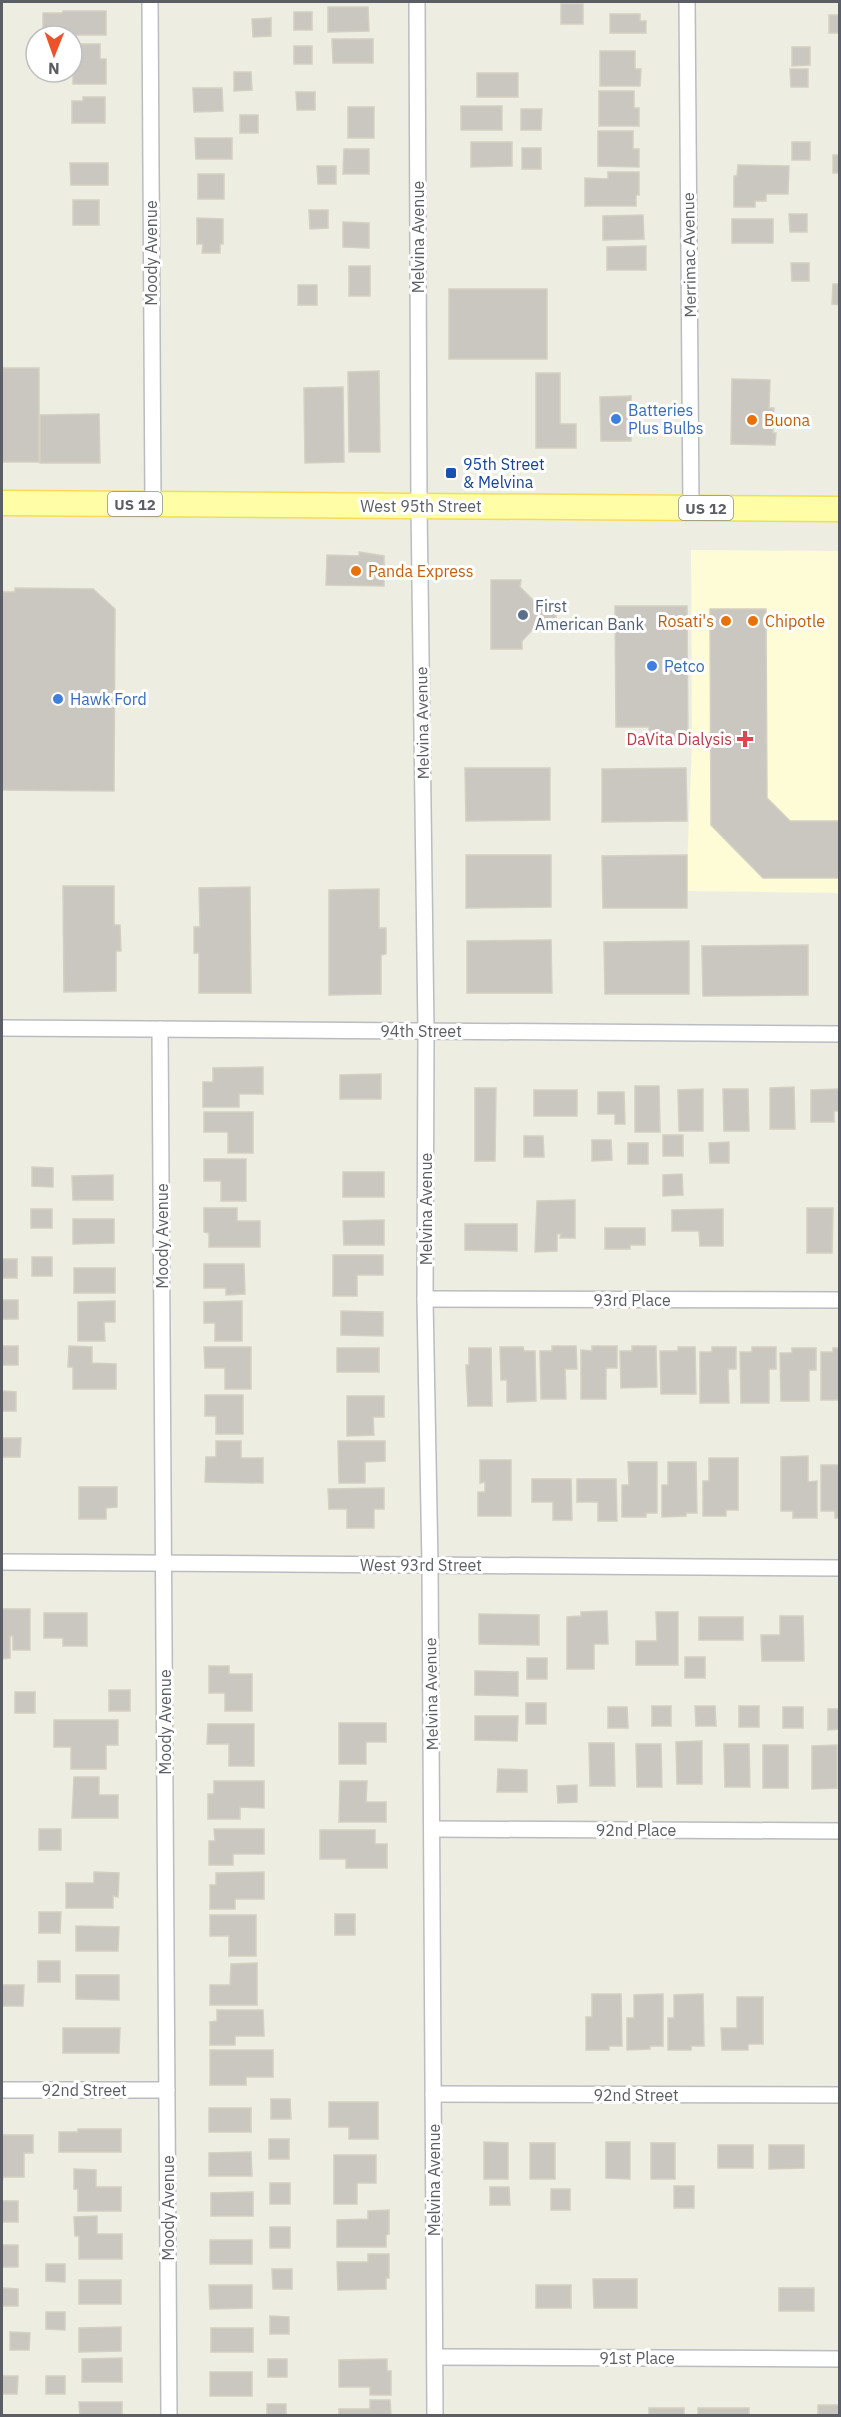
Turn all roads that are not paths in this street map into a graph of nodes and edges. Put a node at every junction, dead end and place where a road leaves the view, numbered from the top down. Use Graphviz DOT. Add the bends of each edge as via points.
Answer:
graph roads {
  1 [pos="150,2"];
  2 [pos="417,2"];
  3 [pos="687,2"];
  4 [pos="2,503"];
  5 [pos="153,504"];
  6 [pos="418,506"];
  7 [pos="691,508"];
  8 [pos="840,509"];
  9 [pos="2,1028"];
  10 [pos="160,1029"];
  11 [pos="426,1031"];
  12 [pos="840,1034"];
  13 [pos="425,1299"];
  14 [pos="840,1300"];
  15 [pos="2,1562"];
  16 [pos="164,1563"];
  17 [pos="430,1565"];
  18 [pos="840,1568"];
  19 [pos="432,1829"];
  20 [pos="840,1831"];
  21 [pos="2,2090"];
  22 [pos="167,2090"];
  23 [pos="433,2094"];
  24 [pos="840,2095"];
  25 [pos="435,2357"];
  26 [pos="840,2359"];
  27 [pos="169,2415"];
  28 [pos="435,2415"];
  1 -- 5 [label="street, Moody Avenue"];
  2 -- 6 [label="street, Melvina Avenue"];
  3 -- 7 [label="street, Merrimac Avenue"];
  4 -- 5 [label="main road, West 95th Street / US 12"];
  5 -- 6 [label="main road, West 95th Street / US 12"];
  6 -- 7 [label="main road, West 95th Street / US 12"];
  6 -- 11 [label="street, Melvina Avenue"];
  7 -- 8 [label="main road, West 95th Street / US 12"];
  9 -- 10 [label="street, 94th Street"];
  10 -- 11 [label="street, 94th Street"];
  10 -- 16 [label="street, Moody Avenue"];
  11 -- 12 [label="street, 94th Street"];
  11 -- 13 [label="street, Melvina Avenue"];
  13 -- 14 [label="street, 93rd Place"];
  13 -- 17 [label="street, Melvina Avenue"];
  15 -- 16 [label="street, West 93rd Street"];
  16 -- 17 [label="street, West 93rd Street"];
  16 -- 22 [label="street, Moody Avenue"];
  17 -- 18 [label="street, West 93rd Street"];
  17 -- 19 [label="street, Melvina Avenue"];
  19 -- 20 [label="street, 92nd Place"];
  19 -- 23 [label="street, Melvina Avenue"];
  21 -- 22 [label="street, 92nd Street"];
  22 -- 27 [label="street, Moody Avenue"];
  23 -- 24 [label="street, 92nd Street"];
  23 -- 25 [label="street, Melvina Avenue"];
  25 -- 26 [label="street, 91st Place"];
  25 -- 28 [label="street, Melvina Avenue"];
}
